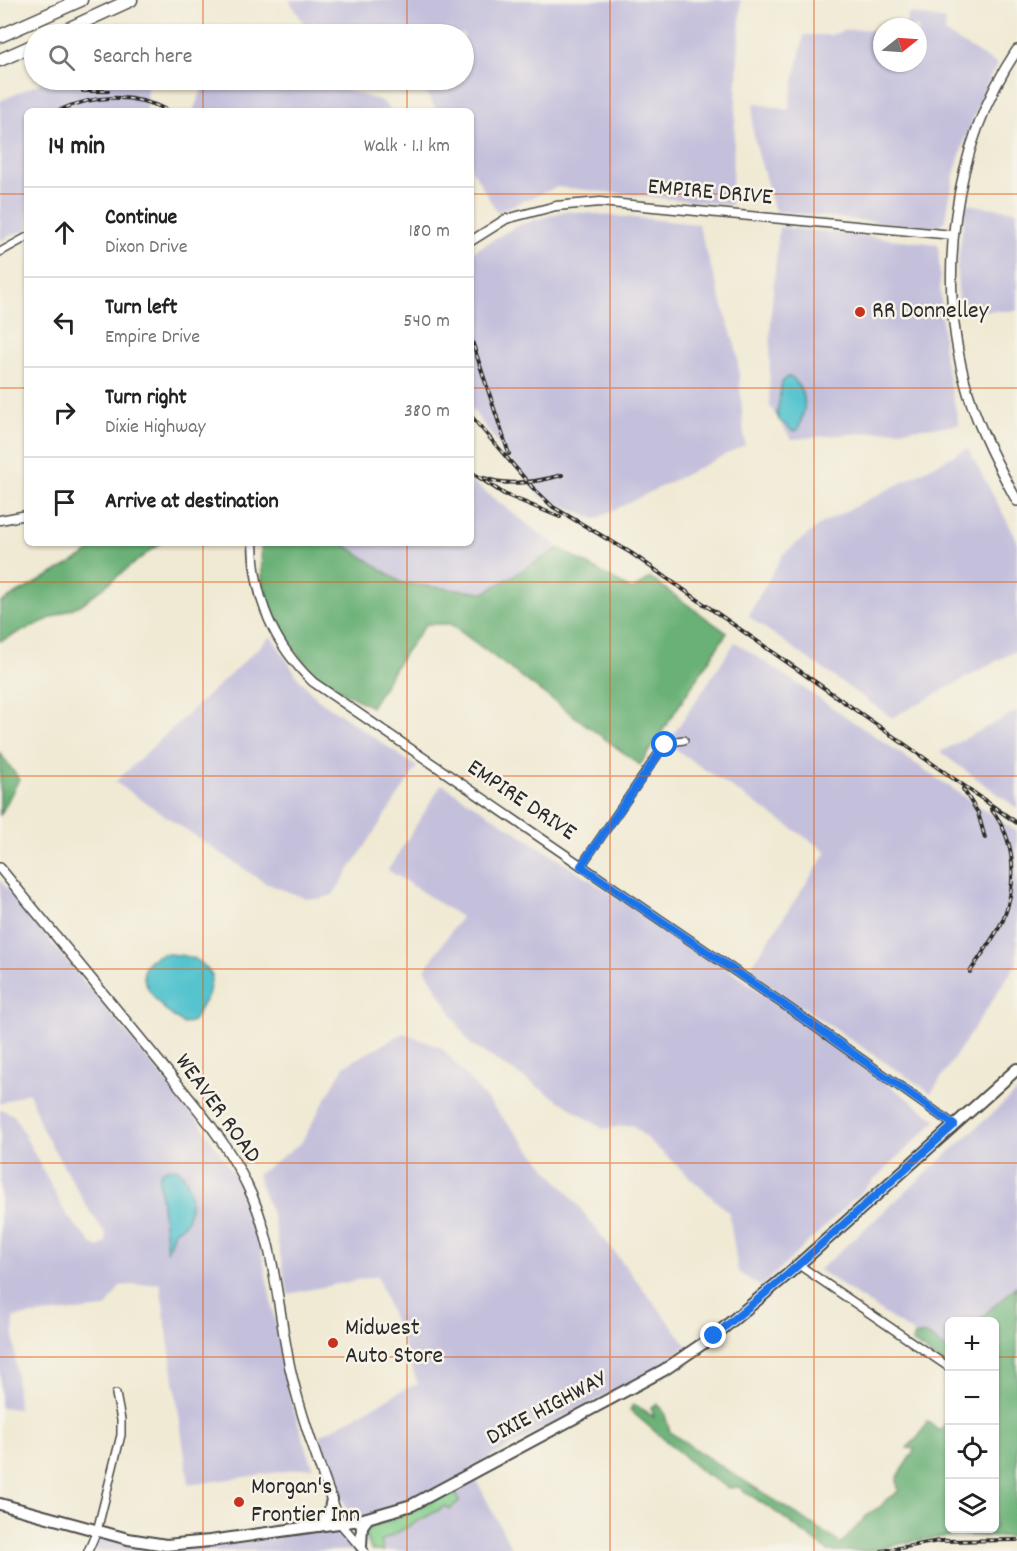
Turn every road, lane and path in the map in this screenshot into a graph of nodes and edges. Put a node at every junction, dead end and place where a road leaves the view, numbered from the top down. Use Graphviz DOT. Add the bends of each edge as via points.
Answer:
graph roads {
  1 [pos="81,0"];
  2 [pos="131,0"];
  3 [pos="27,24"];
  4 [pos="79,24"];
  5 [pos="24,25"];
  6 [pos="0,36"];
  7 [pos="24,49"];
  8 [pos="1017,50"];
  9 [pos="0,60"];
  10 [pos="953,235"];
  11 [pos="24,239"];
  12 [pos="474,239"];
  13 [pos="0,252"];
  14 [pos="1017,501"];
  15 [pos="24,516"];
  16 [pos="0,520"];
  17 [pos="253,546"];
  18 [pos="684,740"];
  19 [pos="581,866"];
  20 [pos="0,868"];
  21 [pos="1017,1070"];
  22 [pos="954,1125"];
  23 [pos="799,1264"];
  24 [pos="945,1365"];
  25 [pos="116,1394"];
  26 [pos="332,1499"];
  27 [pos="0,1504"];
  28 [pos="366,1519"];
  29 [pos="340,1523"];
  30 [pos="320,1526"];
  31 [pos="97,1531"];
  32 [pos="363,1548"];
  33 [pos="88,1551"];
  1 -- 3 [label="highway"];
  2 -- 4 [label="highway"];
  5 -- 6 [label="highway"];
  7 -- 9 [label="highway"];
  8 -- 10 [label="main road" via="976,132"];
  10 -- 12 [label="street, EMPIRE DRIVE" via="600,202 556,206 506,219"];
  10 -- 14 [label="main road" via="953,297 963,372 984,436"];
  11 -- 13 [label="street"];
  15 -- 16 [label="street"];
  17 -- 19 [label="street, EMPIRE DRIVE" via="255,576 268,619 306,675"];
  18 -- 19 [label="street" via="670,742 661,750"];
  19 -- 22 [label="street, EMPIRE DRIVE"];
  20 -- 26 [label="main road, WEAVER ROAD" via="189,1099 221,1140 247,1183 269,1249 297,1393"];
  21 -- 22 [label="main road, DIXIE HIGHWAY"];
  22 -- 23 [label="main road, DIXIE HIGHWAY"];
  23 -- 24 [label="street"];
  23 -- 28 [label="main road, DIXIE HIGHWAY" via="714,1336 664,1370 412,1505"];
  25 -- 31 [label="street" via="121,1435"];
  26 -- 29 [label="main road, WEAVER ROAD"];
  26 -- 30 [label="main road" via="329,1514"];
  27 -- 31 [label="main road, DIXIE HIGHWAY"];
  28 -- 29 [label="main road, DIXIE HIGHWAY"];
  28 -- 32 [label="main road" via="362,1526"];
  29 -- 30 [label="main road, DIXIE HIGHWAY"];
  29 -- 32 [label="street"];
  30 -- 31 [label="main road, DIXIE HIGHWAY" via="166,1545"];
  31 -- 33 [label="street"];
}
